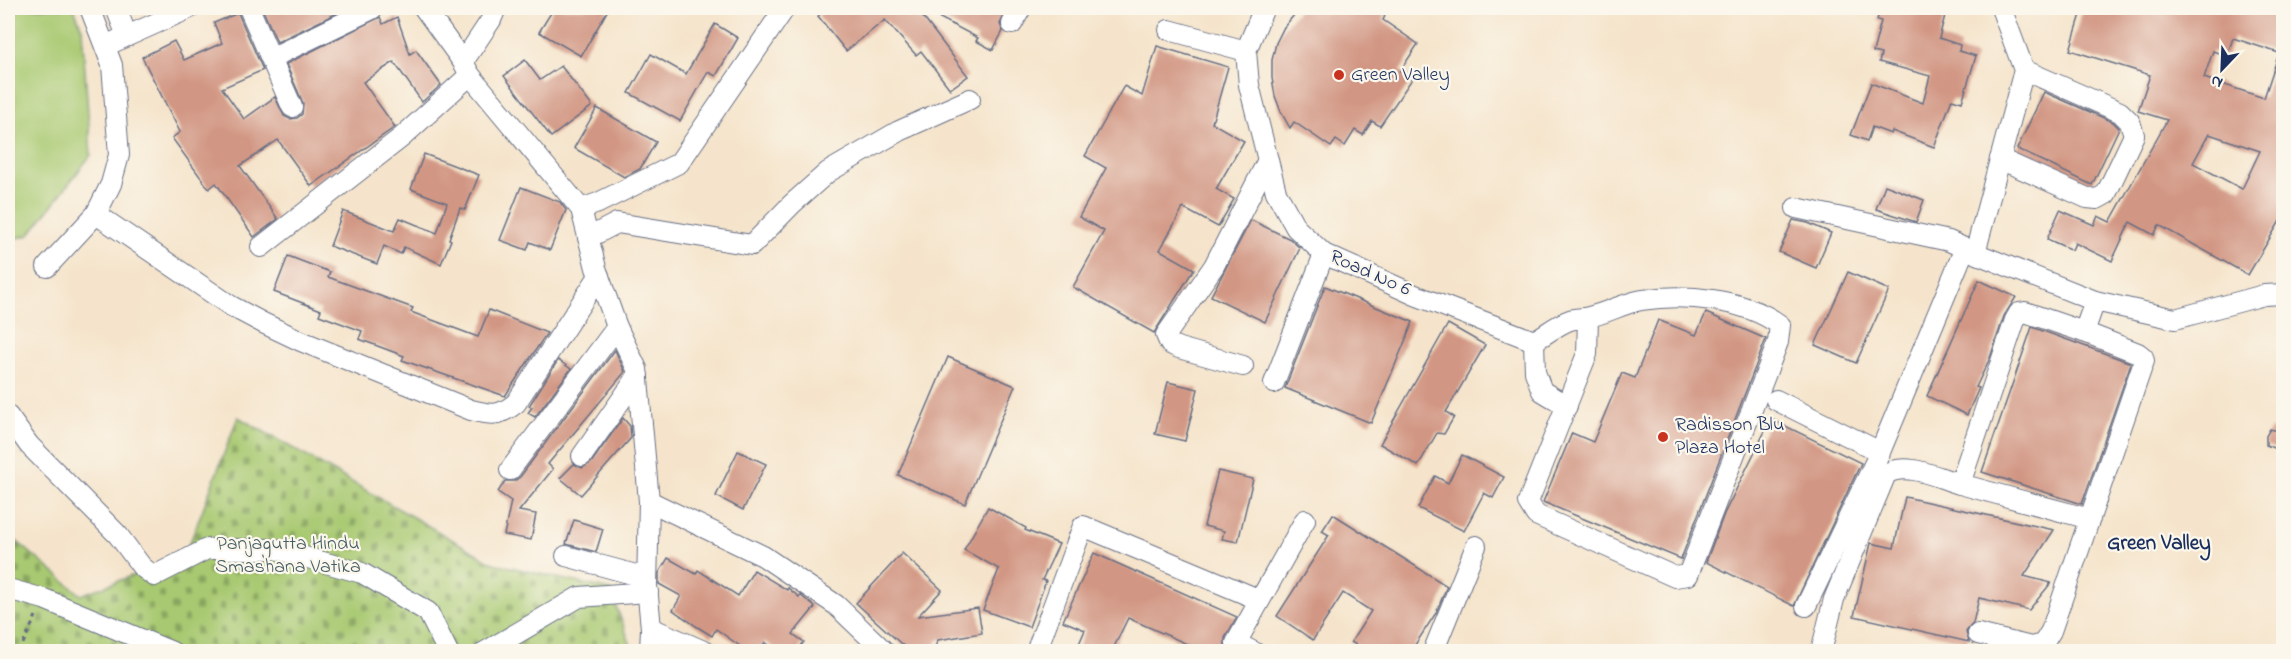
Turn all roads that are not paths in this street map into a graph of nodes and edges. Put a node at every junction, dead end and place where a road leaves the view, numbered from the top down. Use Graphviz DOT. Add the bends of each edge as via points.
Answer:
graph roads {
  1 [pos="90,8"];
  2 [pos="116,8"];
  3 [pos="190,8"];
  4 [pos="249,8"];
  5 [pos="423,8"];
  6 [pos="496,8"];
  7 [pos="785,8"];
  8 [pos="1264,8"];
  9 [pos="2001,8"];
  10 [pos="372,9"];
  11 [pos="1169,30"];
  12 [pos="127,36"];
  13 [pos="1246,51"];
  14 [pos="109,56"];
  15 [pos="271,58"];
  16 [pos="467,69"];
  17 [pos="2024,70"];
  18 [pos="970,99"];
  19 [pos="292,107"];
  20 [pos="2000,159"];
  21 [pos="1268,160"];
  22 [pos="581,208"];
  23 [pos="1796,208"];
  24 [pos="96,214"];
  25 [pos="588,238"];
  26 [pos="261,247"];
  27 [pos="1970,250"];
  28 [pos="1324,254"];
  29 [pos="47,267"];
  30 [pos="598,272"];
  31 [pos="2283,294"];
  32 [pos="2095,301"];
  33 [pos="1588,318"];
  34 [pos="617,327"];
  35 [pos="2084,332"];
  36 [pos="1534,341"];
  37 [pos="1243,366"];
  38 [pos="638,376"];
  39 [pos="1274,383"];
  40 [pos="1776,400"];
  41 [pos="1568,406"];
  42 [pos="8,416"];
  43 [pos="1880,453"];
  44 [pos="582,456"];
  45 [pos="510,471"];
  46 [pos="1960,484"];
  47 [pos="649,501"];
  48 [pos="2090,519"];
  49 [pos="1305,520"];
  50 [pos="1476,546"];
  51 [pos="566,556"];
  52 [pos="647,585"];
  53 [pos="8,589"];
  54 [pos="1260,600"];
  55 [pos="1806,606"];
  56 [pos="651,628"];
  57 [pos="1978,634"];
  58 [pos="172,651"];
  59 [pos="448,651"];
  60 [pos="485,651"];
  61 [pos="650,651"];
  62 [pos="706,651"];
  63 [pos="885,651"];
  64 [pos="1036,651"];
  65 [pos="1254,651"];
  66 [pos="1432,651"];
  67 [pos="1821,651"];
  1 -- 14 [label="street"];
  2 -- 12 [label="street"];
  3 -- 12 [label="street"];
  4 -- 15 [label="street"];
  5 -- 16 [label="street"];
  6 -- 16 [label="street"];
  7 -- 22 [label="street" via="679,164"];
  8 -- 13 [label="street, Road No 6"];
  9 -- 17 [label="street"];
  10 -- 15 [label="street"];
  11 -- 13 [label="street"];
  12 -- 14 [label="street"];
  13 -- 21 [label="street, Road No 6" via="1249,85"];
  14 -- 24 [label="street" via="119,155 111,184"];
  15 -- 19 [label="street"];
  16 -- 22 [label="street"];
  16 -- 26 [label="street" via="402,137"];
  17 -- 20 [label="street"];
  17 -- 20 [label="street" via="2120,112 2130,122 2134,135 2106,194 2097,199"];
  18 -- 25 [label="street" via="899,131 828,171 752,245 617,224"];
  20 -- 27 [label="street"];
  21 -- 28 [label="street, Road No 6" via="1276,192 1296,228"];
  21 -- 37 [label="street" via="1214,266 1166,335 1170,344 1179,348"];
  22 -- 25 [label="street"];
  23 -- 27 [label="street" via="1949,241"];
  24 -- 29 [label="street"];
  24 -- 30 [label="street" via="231,306 263,323 471,410 489,414 505,412 516,403"];
  25 -- 30 [label="street"];
  27 -- 32 [label="street"];
  27 -- 43 [label="street"];
  28 -- 36 [label="street, Road No 6" via="1415,295"];
  28 -- 39 [label="street"];
  30 -- 34 [label="street"];
  31 -- 32 [label="street" via="2265,295 2175,319"];
  32 -- 35 [label="street"];
  33 -- 36 [label="street" via="1569,320"];
  33 -- 41 [label="street" via="1587,354"];
  33 -- 41 [label="street" via="1639,300 1671,296 1745,307 1780,325 1778,342 1688,575 1675,577 1536,515 1528,502"];
  34 -- 38 [label="street"];
  34 -- 45 [label="street"];
  35 -- 46 [label="street" via="2019,313"];
  35 -- 48 [label="street" via="2138,353 2144,361"];
  36 -- 41 [label="street" via="1535,372 1542,392"];
  38 -- 44 [label="street"];
  38 -- 47 [label="street"];
  40 -- 43 [label="street"];
  42 -- 59 [label="street" via="29,445 154,576 207,549 276,549 362,573 428,612"];
  43 -- 55 [label="street"];
  46 -- 48 [label="street"];
  46 -- 67 [label="street" via="1905,469 1886,474 1834,599"];
  47 -- 52 [label="street"];
  47 -- 63 [label="street" via="763,556 836,605"];
  48 -- 57 [label="street" via="2043,644 2031,647"];
  49 -- 54 [label="street"];
  50 -- 66 [label="street"];
  51 -- 52 [label="street"];
  52 -- 56 [label="street"];
  52 -- 60 [label="street" via="579,597"];
  53 -- 58 [label="street" via="44,598"];
  54 -- 64 [label="street" via="1083,526"];
  54 -- 65 [label="street" via="1236,644"];
  56 -- 61 [label="street"];
  56 -- 62 [label="street"];
}
